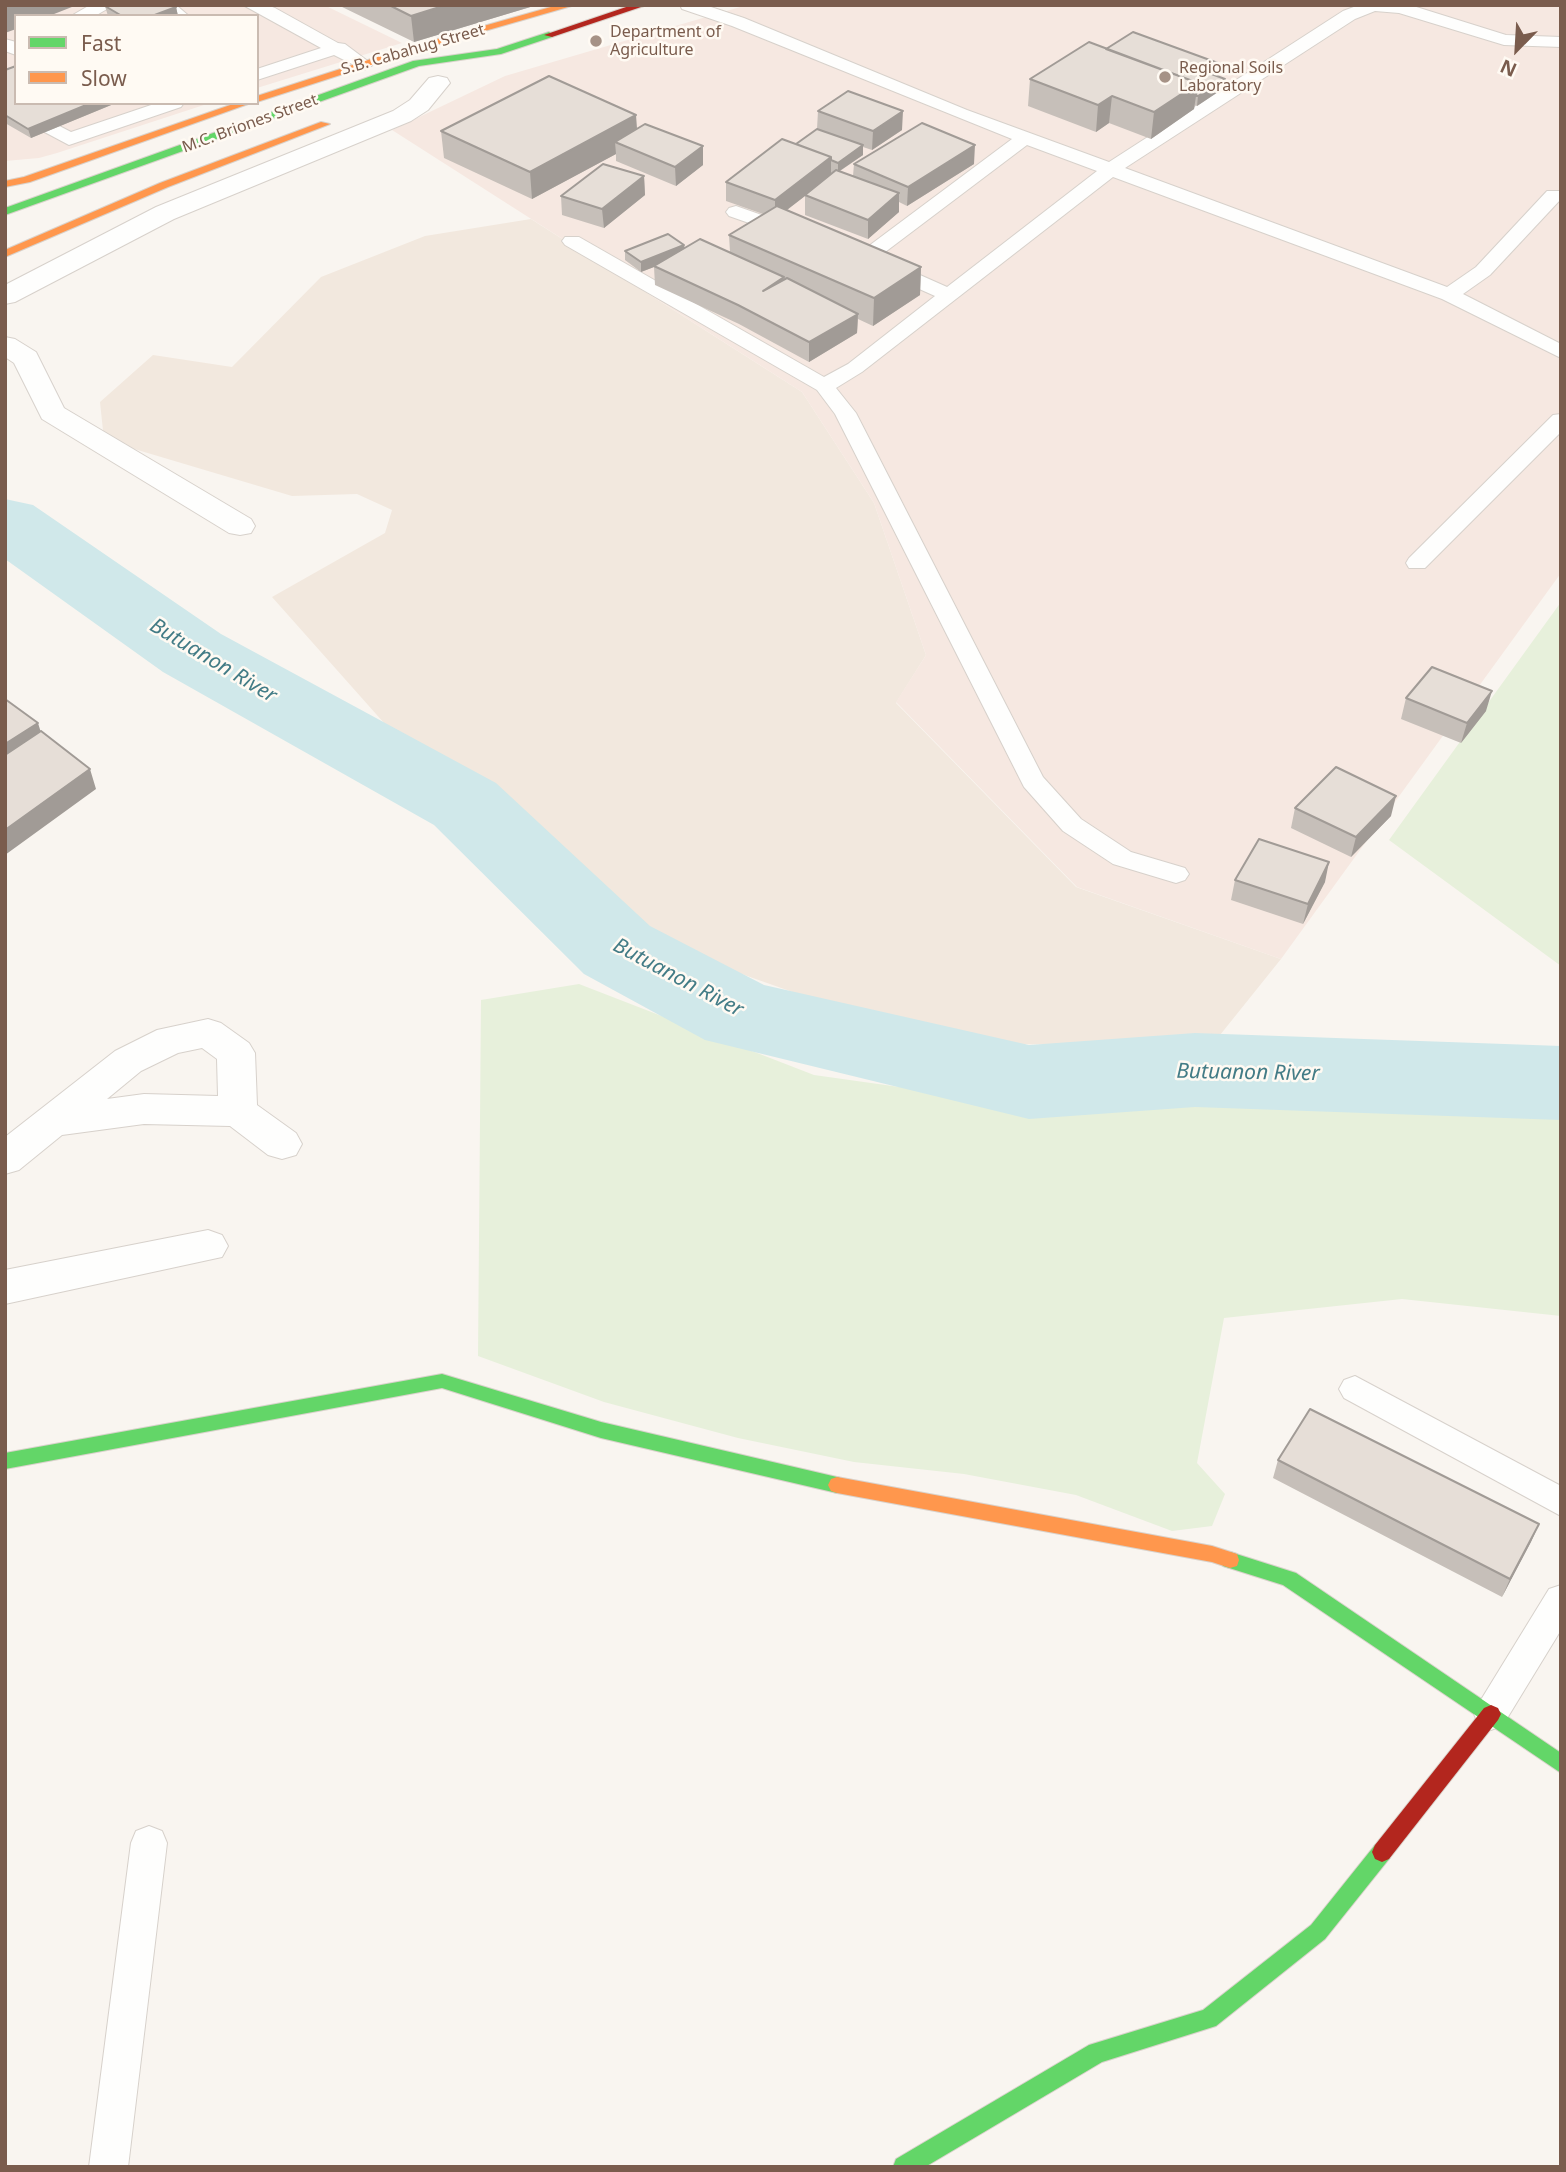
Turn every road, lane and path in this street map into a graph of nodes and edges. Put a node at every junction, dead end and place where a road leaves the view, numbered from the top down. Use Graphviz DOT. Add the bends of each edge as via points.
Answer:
graph roads {
  1 [pos="106,5"];
  2 [pos="251,5"];
  3 [pos="570,5"];
  4 [pos="642,5"];
  5 [pos="688,5"];
  6 [pos="84,14"];
  7 [pos="1561,42"];
  8 [pos="339,48"];
  9 [pos="498,52"];
  10 [pos="364,65"];
  11 [pos="262,69"];
  12 [pos="449,79"];
  13 [pos="401,97"];
  14 [pos="259,98"];
  15 [pos="5,103"];
  16 [pos="115,105"];
  17 [pos="169,105"];
  18 [pos="240,105"];
  19 [pos="80,115"];
  20 [pos="134,116"];
  21 [pos="339,120"];
  22 [pos="102,127"];
  23 [pos="1026,137"];
  24 [pos="1111,169"];
  25 [pos="5,184"];
  26 [pos="1554,195"];
  27 [pos="114,207"];
  28 [pos="5,212"];
  29 [pos="736,212"];
  30 [pos="38,222"];
  31 [pos="813,240"];
  32 [pos="572,242"];
  33 [pos="5,254"];
  34 [pos="949,295"];
  35 [pos="1449,295"];
  36 [pos="5,296"];
  37 [pos="5,345"];
  38 [pos="1561,352"];
  39 [pos="824,386"];
  40 [pos="1561,420"];
  41 [pos="240,526"];
  42 [pos="1417,563"];
  43 [pos="1176,874"];
  44 [pos="238,1111"];
  45 [pos="53,1121"];
  46 [pos="282,1144"];
  47 [pos="5,1159"];
  48 [pos="208,1246"];
  49 [pos="5,1287"];
  50 [pos="1355,1389"];
  51 [pos="5,1461"];
  52 [pos="1561,1502"];
  53 [pos="1561,1601"];
  54 [pos="1491,1714"];
  55 [pos="1561,1764"];
  56 [pos="149,1843"];
  57 [pos="108,2167"];
  58 [pos="904,2167"];
  1 -- 6 [label="lane"];
  2 -- 8 [label="lane"];
  3 -- 10 [label="street, S.B. Cabahug Street"];
  4 -- 9 [label="street, M.C. Briones Street"];
  5 -- 23 [label="lane"];
  7 -- 24 [label="lane" via="1504,40 1401,8 1373,6 1328,27"];
  8 -- 10 [label="lane"];
  8 -- 11 [label="lane"];
  9 -- 12 [label="street, M.C. Briones Street"];
  9 -- 28 [label="street, M.C. Briones Street" via="417,63"];
  10 -- 14 [label="street, S.B. Cabahug Street"];
  12 -- 13 [label="street, M.C. Briones Street"];
  12 -- 36 [label="street" via="402,116 165,213"];
  15 -- 22 [label="lane" via="69,139"];
  16 -- 20 [label="lane"];
  17 -- 20 [label="lane"];
  18 -- 25 [label="street"];
  19 -- 22 [label="lane"];
  20 -- 22 [label="lane"];
  21 -- 27 [label="street, M.C. Briones Street"];
  23 -- 24 [label="lane"];
  23 -- 34 [label="lane" via="858,256"];
  24 -- 34 [label="lane"];
  24 -- 35 [label="lane"];
  26 -- 35 [label="lane" via="1483,271"];
  27 -- 30 [label="street"];
  27 -- 33 [label="street"];
  29 -- 31 [label="lane"];
  32 -- 39 [label="lane"];
  34 -- 39 [label="lane" via="855,368"];
  35 -- 38 [label="lane"];
  37 -- 41 [label="street" via="26,358 52,413"];
  39 -- 43 [label="lane" via="845,413 1034,780 1072,825 1122,858"];
  40 -- 42 [label="lane"];
  44 -- 45 [label="street" via="144,1109"];
  44 -- 45 [label="street" via="236,1053 208,1033 170,1040 128,1062"];
  44 -- 46 [label="street"];
  45 -- 47 [label="street"];
  48 -- 49 [label="street"];
  50 -- 52 [label="lane"];
  51 -- 54 [label="street" via="442,1381 601,1430 841,1486 1212,1554 1289,1579"];
  53 -- 54 [label="lane"];
  54 -- 55 [label="street"];
  54 -- 58 [label="street" via="1318,1932 1209,2020 1097,2053"];
  56 -- 57 [label="lane"];
}
